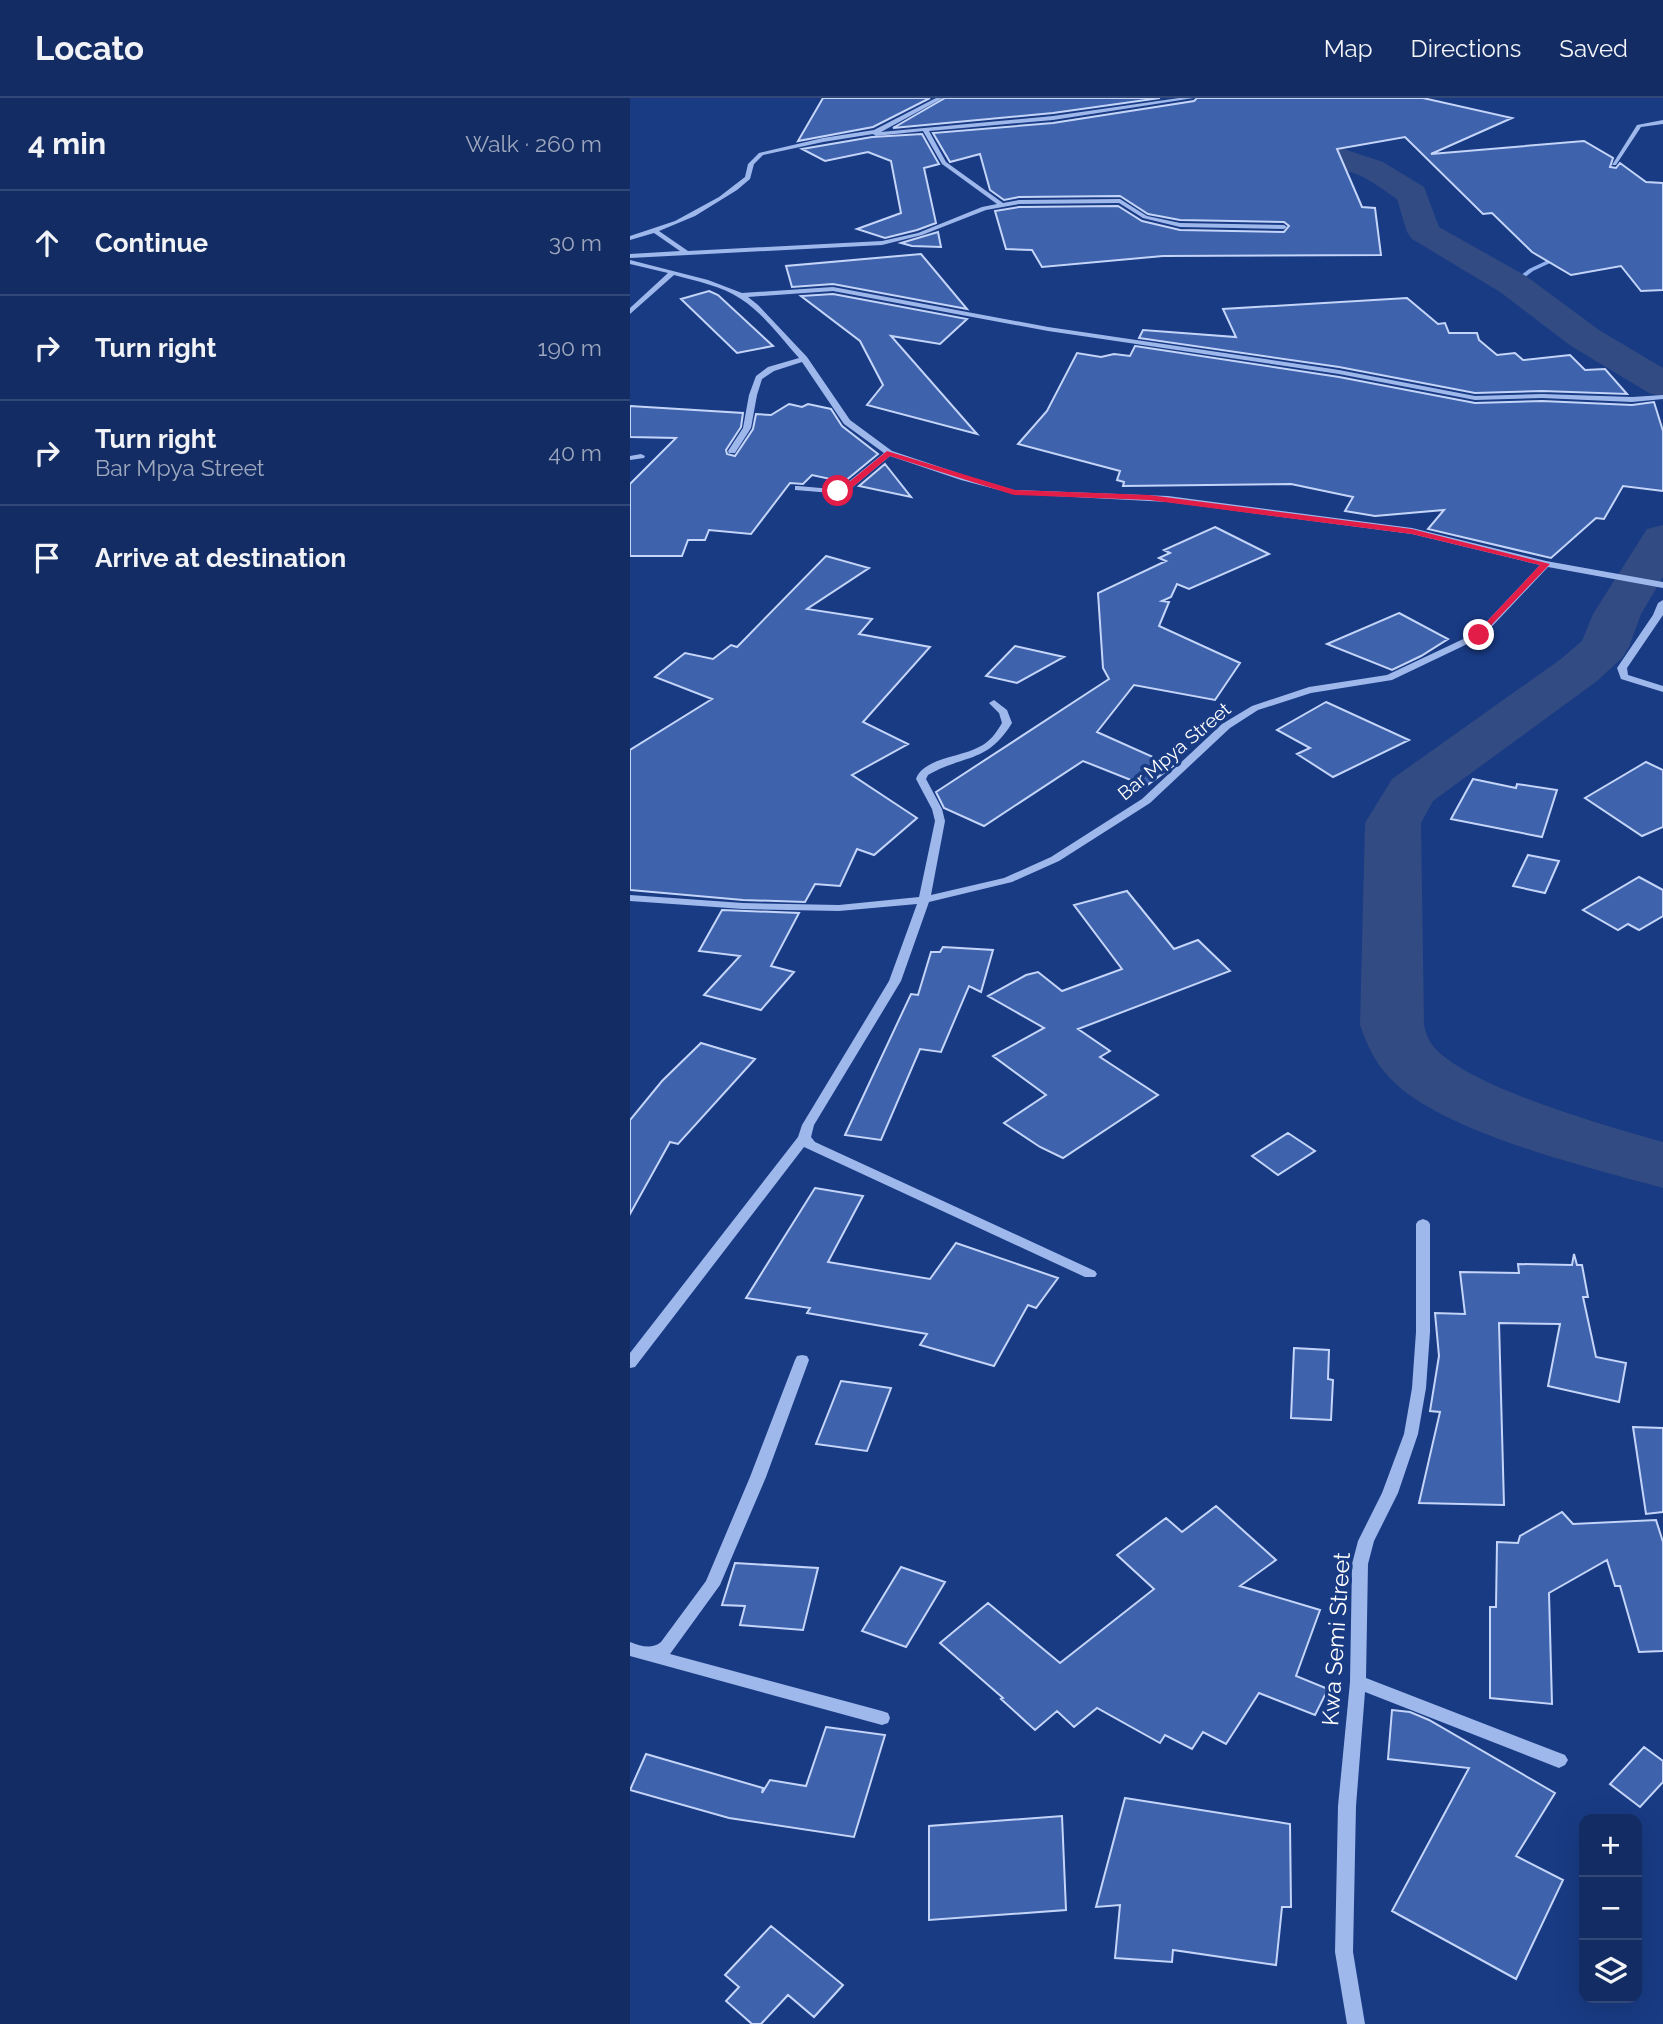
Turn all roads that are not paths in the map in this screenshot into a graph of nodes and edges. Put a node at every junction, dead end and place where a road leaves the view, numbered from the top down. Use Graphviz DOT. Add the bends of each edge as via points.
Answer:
graph roads {
  1 [pos="940,98"];
  2 [pos="1191,98"];
  3 [pos="1663,122"];
  4 [pos="926,131"];
  5 [pos="866,135"];
  6 [pos="1614,164"];
  7 [pos="1000,204"];
  8 [pos="1284,227"];
  9 [pos="655,231"];
  10 [pos="630,238"];
  11 [pos="688,254"];
  12 [pos="630,256"];
  13 [pos="630,262"];
  14 [pos="671,274"];
  15 [pos="741,295"];
  16 [pos="630,312"];
  17 [pos="804,359"];
  18 [pos="1663,397"];
  19 [pos="732,451"];
  20 [pos="889,453"];
  21 [pos="641,456"];
  22 [pos="630,458"];
  23 [pos="798,488"];
  24 [pos="1546,564"];
  25 [pos="1601,573"];
  26 [pos="1660,584"];
  27 [pos="1663,603"];
  28 [pos="1663,688"];
  29 [pos="994,703"];
  30 [pos="630,898"];
  31 [pos="924,900"];
  32 [pos="804,1138"];
  33 [pos="1423,1224"];
  34 [pos="1090,1275"];
  35 [pos="802,1360"];
  36 [pos="630,1363"];
  37 [pos="630,1649"];
  38 [pos="650,1656"];
  39 [pos="1358,1682"];
  40 [pos="882,1718"];
  41 [pos="1559,1760"];
  42 [pos="1356,2024"];
  1 -- 5 [label="street"];
  2 -- 4 [label="street"];
  3 -- 6 [label="street" via="1632,131 1628,146"];
  4 -- 5 [label="street"];
  4 -- 7 [label="street" via="944,163"];
  5 -- 9 [label="street" via="761,154 737,188 708,208"];
  7 -- 8 [label="street" via="1120,201 1145,217 1180,225"];
  7 -- 11 [label="street" via="909,238 882,243"];
  9 -- 10 [label="street"];
  9 -- 11 [label="street"];
  11 -- 12 [label="street"];
  13 -- 14 [label="street"];
  14 -- 15 [label="street"];
  14 -- 16 [label="street"];
  15 -- 17 [label="street"];
  15 -- 18 [label="street" via="833,289 1475,398"];
  17 -- 19 [label="street" via="771,369 759,378 747,428"];
  17 -- 20 [label="street" via="847,422"];
  20 -- 23 [label="street" via="845,489"];
  20 -- 24 [label="street" via="1014,492 1149,498 1412,531"];
  21 -- 22 [label="street"];
  24 -- 25 [label="street"];
  24 -- 31 [label="street, Bar Mpya Street" via="1479,635 1389,678 1309,690 1255,708 1226,726 1146,801 1055,859 1008,880"];
  25 -- 26 [label="street"];
  27 -- 28 [label="street" via="1622,668 1624,677"];
  29 -- 31 [label="street" via="1007,723 990,748 923,773 921,779 940,821"];
  30 -- 31 [label="street, Bar Mpya Street" via="839,908"];
  31 -- 32 [label="street" via="895,981"];
  32 -- 34 [label="street" via="810,1145"];
  32 -- 36 [label="street"];
  33 -- 39 [label="street, Kwa Semi Street" via="1419,1388 1403,1462 1360,1564"];
  35 -- 38 [label="street" via="712,1585 667,1647"];
  37 -- 38 [label="street"];
  38 -- 40 [label="street"];
  39 -- 41 [label="street"];
  39 -- 42 [label="street, Kwa Semi Street" via="1347,1806 1344,1952"];
}
